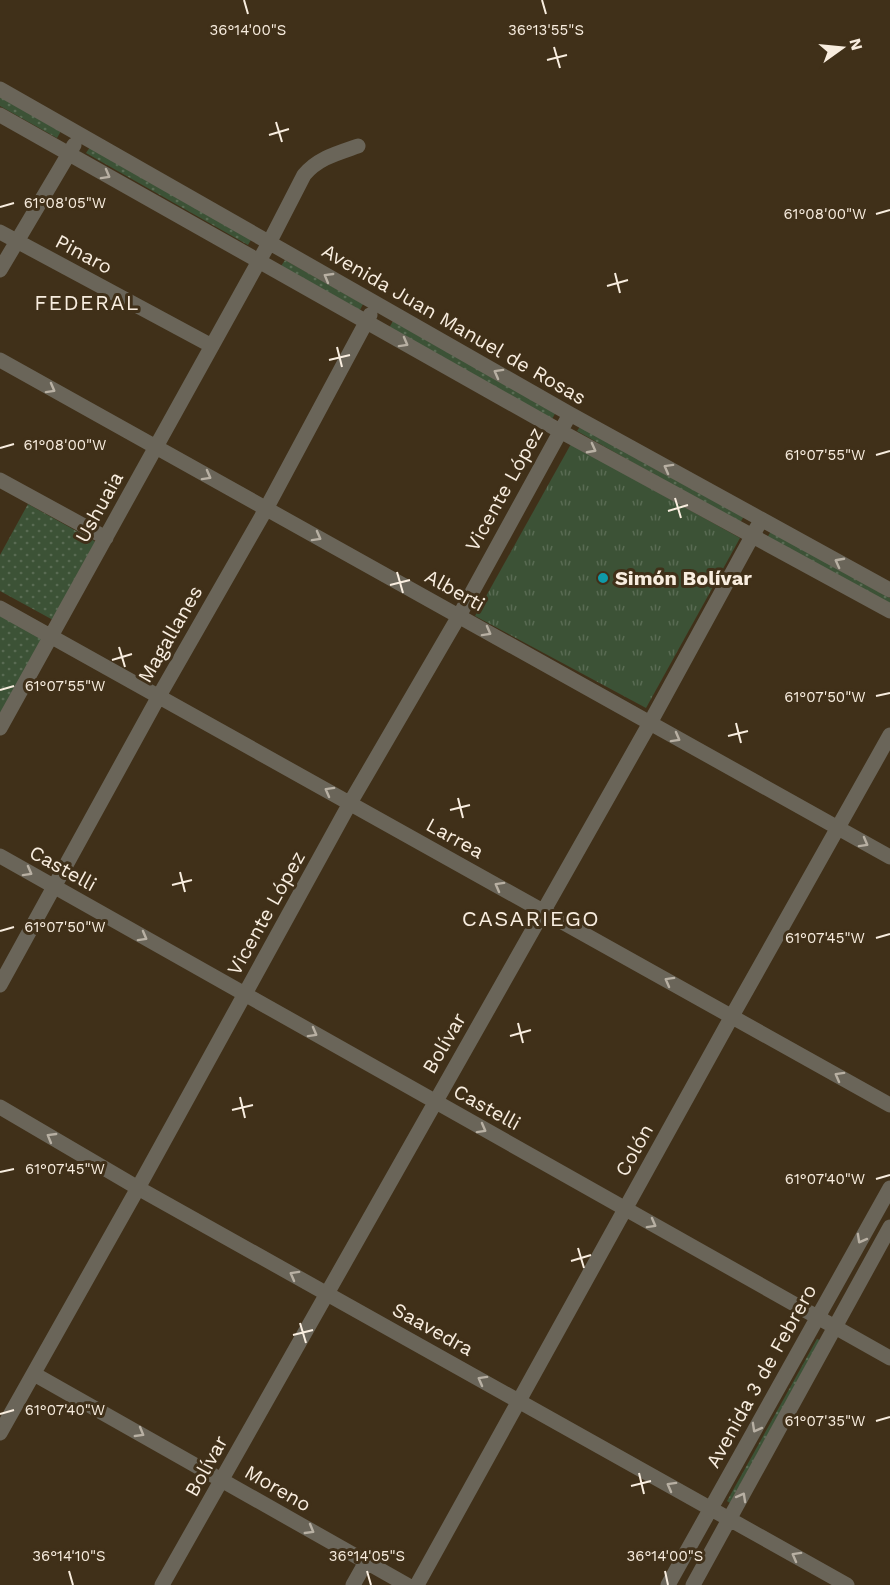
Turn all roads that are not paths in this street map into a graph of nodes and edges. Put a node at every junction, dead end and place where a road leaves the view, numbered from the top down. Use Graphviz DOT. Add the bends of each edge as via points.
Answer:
graph roads {
  1 [pos="0,89"];
  2 [pos="0,115"];
  3 [pos="80,135"];
  4 [pos="358,146"];
  5 [pos="69,154"];
  6 [pos="0,232"];
  7 [pos="16,241"];
  8 [pos="269,243"];
  9 [pos="258,261"];
  10 [pos="0,270"];
  11 [pos="376,304"];
  12 [pos="366,322"];
  13 [pos="212,346"];
  14 [pos="0,360"];
  15 [pos="570,414"];
  16 [pos="560,431"];
  17 [pos="156,447"];
  18 [pos="0,480"];
  19 [pos="266,509"];
  20 [pos="761,520"];
  21 [pos="752,535"];
  22 [pos="106,538"];
  23 [pos="890,590"];
  24 [pos="0,608"];
  25 [pos="890,611"];
  26 [pos="459,616"];
  27 [pos="52,636"];
  28 [pos="159,696"];
  29 [pos="650,723"];
  30 [pos="0,728"];
  31 [pos="890,735"];
  32 [pos="350,803"];
  33 [pos="837,828"];
  34 [pos="0,856"];
  35 [pos="890,857"];
  36 [pos="55,887"];
  37 [pos="543,911"];
  38 [pos="0,985"];
  39 [pos="244,994"];
  40 [pos="732,1016"];
  41 [pos="435,1102"];
  42 [pos="890,1105"];
  43 [pos="0,1107"];
  44 [pos="138,1188"];
  45 [pos="890,1188"];
  46 [pos="625,1209"];
  47 [pos="890,1227"];
  48 [pos="327,1294"];
  49 [pos="818,1318"];
  50 [pos="834,1327"];
  51 [pos="890,1358"];
  52 [pos="34,1374"];
  53 [pos="518,1401"];
  54 [pos="0,1433"];
  55 [pos="222,1480"];
  56 [pos="711,1508"];
  57 [pos="730,1519"];
  58 [pos="366,1562"];
  59 [pos="162,1585"];
  60 [pos="353,1585"];
  61 [pos="407,1585"];
  62 [pos="417,1585"];
  63 [pos="668,1585"];
  64 [pos="693,1585"];
  65 [pos="848,1585"];
  1 -- 3 [label="street, Avenida Juan Manuel de Rosas"];
  2 -- 5 [label="street, Avenida Juan Manuel de Rosas"];
  3 -- 5 [label="street"];
  3 -- 8 [label="street, Avenida Juan Manuel de Rosas"];
  4 -- 8 [label="street, Ushuaia" via="312,166"];
  5 -- 7 [label="street"];
  5 -- 9 [label="street, Avenida Juan Manuel de Rosas, one-way"];
  6 -- 7 [label="street, Pinaro"];
  7 -- 10 [label="street"];
  7 -- 13 [label="street, Pinaro"];
  8 -- 9 [label="street, Ushuaia"];
  11 -- 8 [label="street, Avenida Juan Manuel de Rosas, one-way"];
  9 -- 12 [label="street, Avenida Juan Manuel de Rosas"];
  9 -- 13 [label="street, Ushuaia"];
  11 -- 12 [label="street, Magallanes"];
  15 -- 11 [label="street, Avenida Juan Manuel de Rosas, one-way"];
  12 -- 16 [label="street, Avenida Juan Manuel de Rosas, one-way"];
  12 -- 19 [label="street, Magallanes"];
  13 -- 17 [label="street, Ushuaia"];
  14 -- 17 [label="street, Alberti, one-way"];
  15 -- 16 [label="street, Vicente López"];
  20 -- 15 [label="street, Avenida Juan Manuel de Rosas, one-way"];
  16 -- 21 [label="street, Avenida Juan Manuel de Rosas, one-way"];
  16 -- 26 [label="street, Vicente López"];
  17 -- 19 [label="street, Alberti, one-way"];
  17 -- 22 [label="street, Ushuaia"];
  18 -- 22 [label="street"];
  19 -- 26 [label="street, Alberti, one-way"];
  19 -- 28 [label="street, Magallanes"];
  20 -- 21 [label="street, Bolívar"];
  23 -- 20 [label="street, Avenida Juan Manuel de Rosas, one-way"];
  21 -- 25 [label="street, Avenida Juan Manuel de Rosas"];
  21 -- 29 [label="street, Bolívar"];
  22 -- 27 [label="street, Ushuaia"];
  24 -- 27 [label="street, Larrea"];
  26 -- 29 [label="street, Alberti, one-way"];
  26 -- 32 [label="street, Vicente López"];
  27 -- 28 [label="street, Larrea"];
  27 -- 30 [label="street, Ushuaia"];
  32 -- 28 [label="street, Larrea, one-way"];
  28 -- 36 [label="street, Magallanes"];
  29 -- 33 [label="street, Alberti, one-way"];
  29 -- 37 [label="street, Bolívar"];
  31 -- 33 [label="street, Colón"];
  37 -- 32 [label="street, Larrea, one-way"];
  32 -- 39 [label="street, Vicente López"];
  33 -- 35 [label="street, Alberti, one-way"];
  33 -- 40 [label="street, Colón"];
  34 -- 36 [label="street, Castelli, one-way"];
  36 -- 38 [label="street, Magallanes"];
  36 -- 39 [label="street, Castelli, one-way"];
  40 -- 37 [label="street, Larrea, one-way"];
  37 -- 41 [label="street, Bolívar"];
  39 -- 41 [label="street, Castelli, one-way"];
  39 -- 44 [label="street, Vicente López"];
  42 -- 40 [label="street, Larrea, one-way"];
  40 -- 46 [label="street, Colón"];
  41 -- 46 [label="street, Castelli, one-way"];
  41 -- 48 [label="street, Bolívar"];
  44 -- 43 [label="street, Saavedra, one-way"];
  48 -- 44 [label="street, Saavedra, one-way"];
  44 -- 52 [label="street, Vicente López"];
  45 -- 49 [label="street, Avenida 3 de Febrero, one-way"];
  46 -- 49 [label="street, Castelli, one-way"];
  46 -- 53 [label="street, Colón"];
  47 -- 50 [label="street, Avenida 3 de Febrero"];
  53 -- 48 [label="street, Saavedra, one-way"];
  48 -- 55 [label="street, Bolívar"];
  49 -- 50 [label="street, Castelli"];
  49 -- 56 [label="street, Avenida 3 de Febrero, one-way"];
  50 -- 51 [label="street, Castelli"];
  57 -- 50 [label="street, Avenida 3 de Febrero, one-way"];
  52 -- 54 [label="street, Vicente López"];
  52 -- 55 [label="street, Moreno, one-way"];
  56 -- 53 [label="street, Saavedra, one-way"];
  53 -- 62 [label="street, Colón"];
  55 -- 58 [label="street, Moreno, one-way"];
  55 -- 59 [label="street, Bolívar"];
  56 -- 57 [label="street, Saavedra"];
  56 -- 63 [label="street, Avenida 3 de Febrero"];
  57 -- 64 [label="street, Avenida 3 de Febrero"];
  65 -- 57 [label="street, Saavedra, one-way"];
  58 -- 60 [label="street"];
  58 -- 61 [label="street, Moreno"];
}
